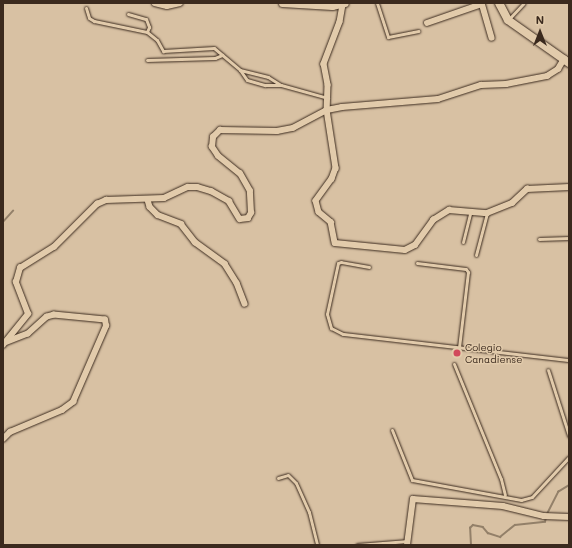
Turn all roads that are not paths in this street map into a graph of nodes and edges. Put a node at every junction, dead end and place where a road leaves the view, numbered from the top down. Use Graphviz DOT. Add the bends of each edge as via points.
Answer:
graph roads {
  1 [pos="154,3"];
  2 [pos="180,3"];
  3 [pos="282,3"];
  4 [pos="377,3"];
  5 [pos="499,3"];
  6 [pos="524,3"];
  7 [pos="344,4"];
  8 [pos="482,4"];
  9 [pos="86,8"];
  10 [pos="128,14"];
  11 [pos="508,20"];
  12 [pos="427,23"];
  13 [pos="418,31"];
  14 [pos="147,32"];
  15 [pos="492,38"];
  16 [pos="222,55"];
  17 [pos="147,60"];
  18 [pos="567,61"];
  19 [pos="240,70"];
  20 [pos="281,85"];
  21 [pos="329,99"];
  22 [pos="327,110"];
  23 [pos="569,187"];
  24 [pos="148,200"];
  25 [pos="471,211"];
  26 [pos="487,213"];
  27 [pos="569,238"];
  28 [pos="539,239"];
  29 [pos="463,242"];
  30 [pos="476,255"];
  31 [pos="417,263"];
  32 [pos="368,267"];
  33 [pos="245,304"];
  34 [pos="4,343"];
  35 [pos="459,348"];
  36 [pos="569,360"];
  37 [pos="454,364"];
  38 [pos="548,370"];
  39 [pos="392,430"];
  40 [pos="569,436"];
  41 [pos="3,439"];
  42 [pos="569,457"];
  43 [pos="278,478"];
  44 [pos="505,495"];
  45 [pos="569,517"];
  46 [pos="407,543"];
  47 [pos="318,545"];
  48 [pos="357,545"];
  1 -- 2 [label="street" via="167,6"];
  3 -- 7 [label="street"];
  4 -- 13 [label="lane" via="388,37"];
  5 -- 11 [label="main road"];
  6 -- 11 [label="lane"];
  7 -- 21 [label="street" via="324,64"];
  8 -- 12 [label="street"];
  8 -- 15 [label="street"];
  9 -- 14 [label="lane" via="89,18 94,22"];
  10 -- 14 [label="lane" via="146,19 149,27"];
  11 -- 18 [label="main road"];
  14 -- 16 [label="lane" via="165,52 214,48"];
  16 -- 17 [label="lane" via="215,58"];
  16 -- 19 [label="lane"];
  18 -- 22 [label="street" via="547,76 506,84 481,85 438,99 353,105"];
  19 -- 20 [label="lane" via="268,76"];
  19 -- 20 [label="lane" via="247,80"];
  20 -- 21 [label="lane"];
  21 -- 22 [label="street"];
  22 -- 24 [label="street" via="293,128 277,131 225,129 213,137 212,147 218,156 240,174 250,191 248,218 240,219 229,201 197,187 188,187 164,198"];
  22 -- 25 [label="street" via="336,168 332,179 316,201 319,212 331,222 335,243 405,250 414,245 440,214 449,210"];
  23 -- 26 [label="street" via="527,189 512,203"];
  24 -- 33 [label="street" via="150,207 158,215 181,224 195,242 225,264 237,283"];
  24 -- 34 [label="street" via="106,200 97,204 54,247 20,268 16,282 28,314"];
  25 -- 26 [label="street"];
  25 -- 29 [label="lane"];
  26 -- 30 [label="lane"];
  27 -- 28 [label="lane"];
  31 -- 35 [label="lane" via="466,269 468,272"];
  32 -- 35 [label="lane" via="338,263 327,314 331,328 343,334"];
  34 -- 41 [label="street" via="28,334 54,314 105,320 106,326 73,402 57,413 10,432"];
  35 -- 36 [label="lane"];
  37 -- 44 [label="lane" via="501,479"];
  38 -- 40 [label="lane"];
  39 -- 44 [label="lane" via="412,480"];
  42 -- 44 [label="lane" via="532,497 521,500"];
  43 -- 47 [label="lane" via="288,475 296,483 309,512"];
  45 -- 46 [label="street" via="546,516 503,506 412,500"];
  46 -- 48 [label="lane"];
}
